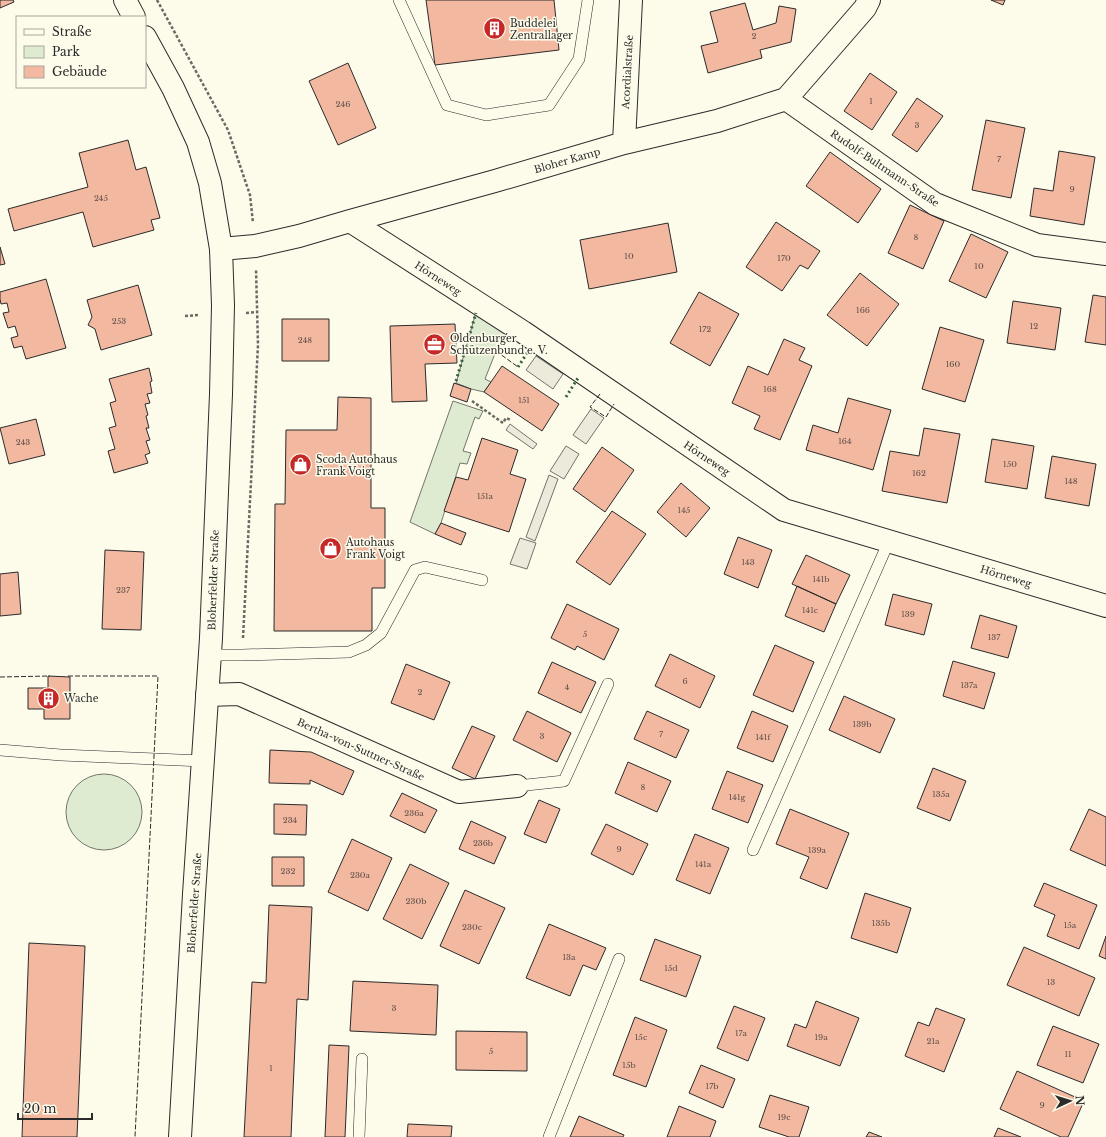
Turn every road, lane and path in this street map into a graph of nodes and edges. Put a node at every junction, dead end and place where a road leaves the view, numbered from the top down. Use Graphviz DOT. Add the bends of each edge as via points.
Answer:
graph roads {
  1 [pos="125,0"];
  2 [pos="399,0"];
  3 [pos="588,0"];
  4 [pos="631,0"];
  5 [pos="870,0"];
  6 [pos="133,16"];
  7 [pos="146,39"];
  8 [pos="786,99"];
  9 [pos="624,143"];
  10 [pos="350,221"];
  11 [pos="221,249"];
  12 [pos="1106,254"];
  13 [pos="472,401"];
  14 [pos="511,420"];
  15 [pos="889,541"];
  16 [pos="482,580"];
  17 [pos="1106,606"];
  18 [pos="210,654"];
  19 [pos="608,684"];
  20 [pos="208,695"];
  21 [pos="0,750"];
  22 [pos="203,761"];
  23 [pos="517,786"];
  24 [pos="753,850"];
  25 [pos="619,959"];
  26 [pos="362,1059"];
  27 [pos="180,1137"];
  28 [pos="359,1137"];
  29 [pos="549,1137"];
  1 -- 6 [label="street"];
  2 -- 3 [label="lane" via="447,105 486,115 549,105 579,59"];
  4 -- 9 [label="street, Acordialstraße"];
  5 -- 8 [label="street"];
  7 -- 11 [label="street, Bloherfelder Straße" via="198,142 210,183"];
  8 -- 9 [label="street, Bloher Kamp" via="717,122"];
  8 -- 12 [label="street, Rudolf-Bultmann-Straße" via="935,204 1037,245"];
  9 -- 10 [label="street, Bloher Kamp"];
  10 -- 11 [label="street, Bloher Kamp" via="255,246"];
  10 -- 15 [label="street, Hörneweg" via="523,332 784,510"];
  11 -- 18 [label="street, Bloherfelder Straße" via="222,387"];
  13 -- 14 [label="path" via="503,422 506,418"];
  15 -- 17 [label="street, Hörneweg"];
  15 -- 24 [label="lane"];
  16 -- 18 [label="lane" via="425,567 415,570 381,633 366,645 349,652"];
  18 -- 20 [label="street, Bloherfelder Straße"];
  19 -- 23 [label="lane" via="564,781"];
  20 -- 22 [label="street, Bloherfelder Straße"];
  20 -- 23 [label="street, Bertha-von-Suttner-Straße" via="239,694 459,792"];
  21 -- 22 [label="lane" via="68,756"];
  22 -- 27 [label="street, Bloherfelder Straße"];
  25 -- 29 [label="lane"];
  26 -- 28 [label="lane"];
}
